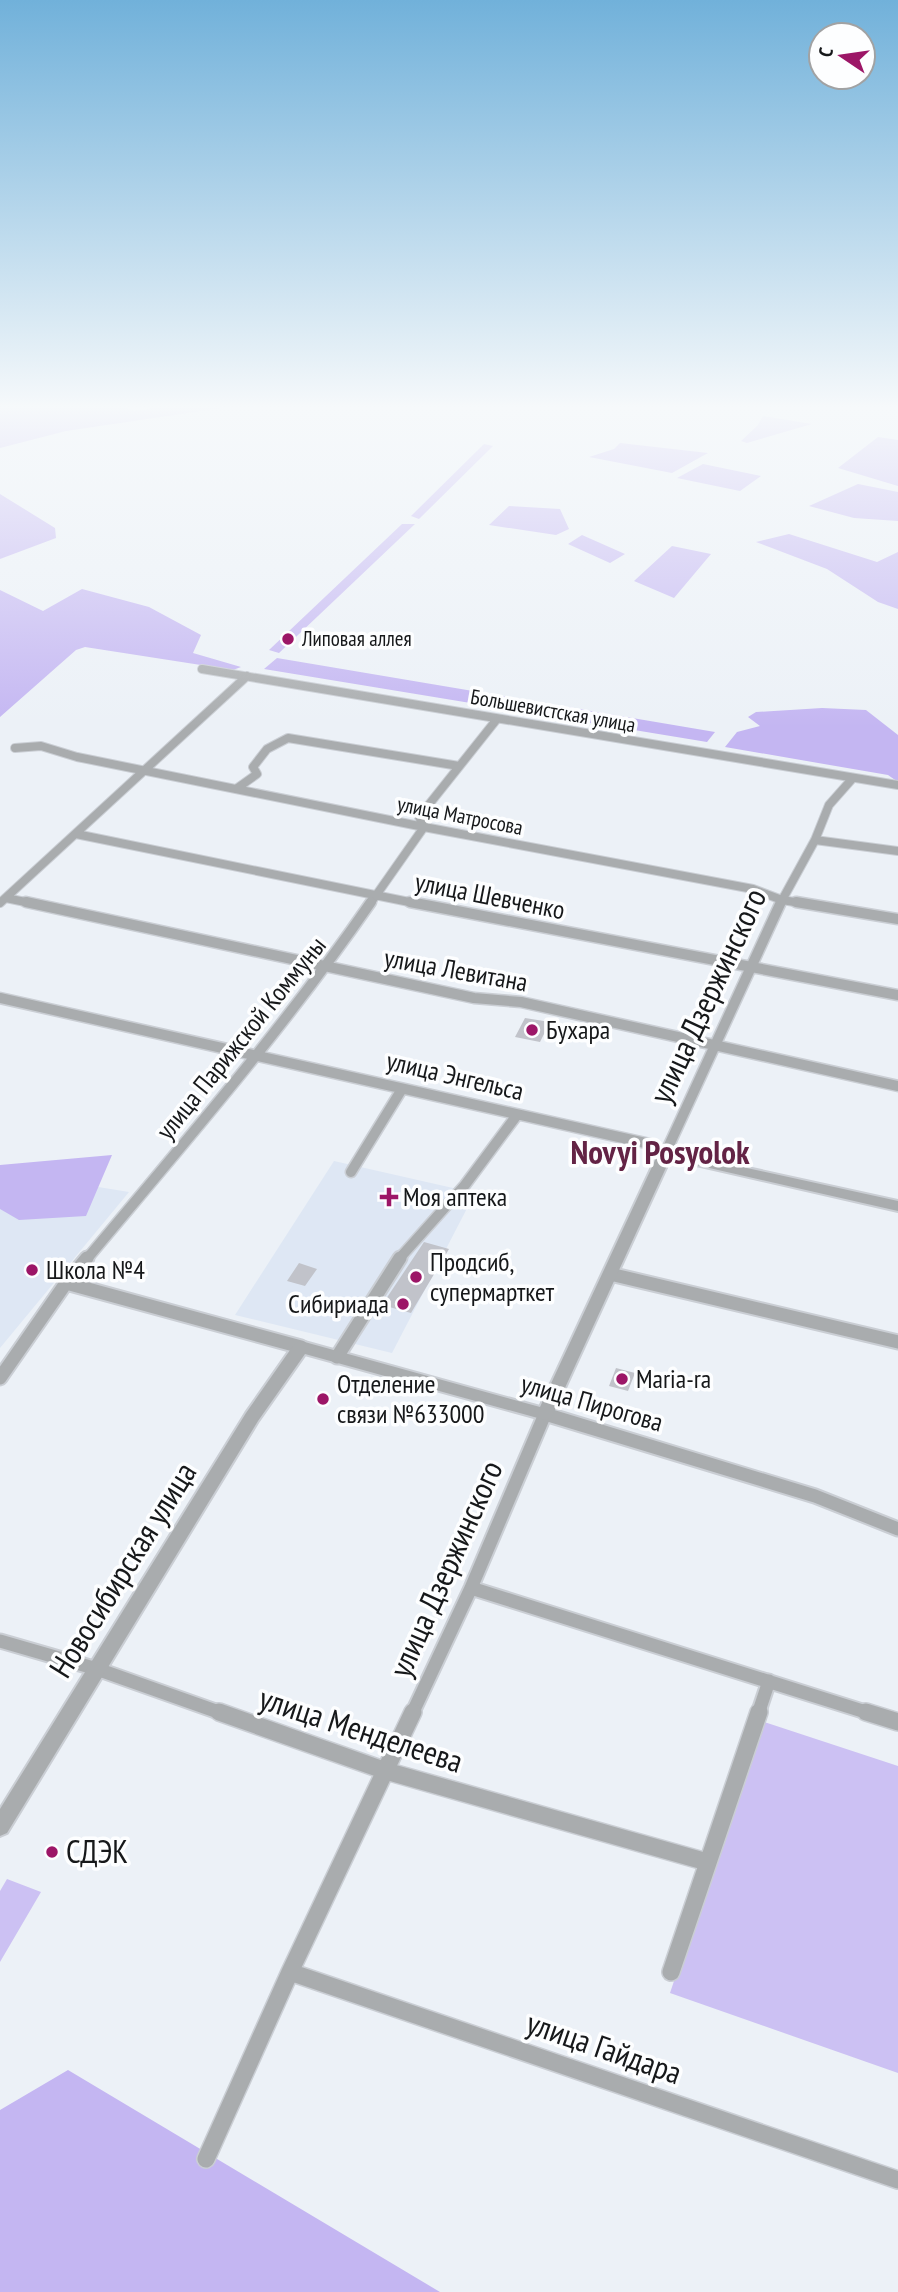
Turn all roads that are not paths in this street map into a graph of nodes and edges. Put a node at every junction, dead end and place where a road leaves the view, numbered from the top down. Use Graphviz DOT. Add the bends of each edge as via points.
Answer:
graph roads {
  1 [pos="202,669"];
  2 [pos="247,676"];
  3 [pos="497,719"];
  4 [pos="15,748"];
  5 [pos="459,766"];
  6 [pos="145,770"];
  7 [pos="852,779"];
  8 [pos="898,785"];
  9 [pos="236,789"];
  10 [pos="424,827"];
  11 [pos="76,834"];
  12 [pos="815,840"];
  13 [pos="898,851"];
  14 [pos="376,896"];
  15 [pos="3,900"];
  16 [pos="782,900"];
  17 [pos="898,919"];
  18 [pos="327,966"];
  19 [pos="753,967"];
  20 [pos="898,995"];
  21 [pos="0,998"];
  22 [pos="714,1047"];
  23 [pos="257,1057"];
  24 [pos="898,1086"];
  25 [pos="402,1089"];
  26 [pos="517,1115"];
  27 [pos="665,1154"];
  28 [pos="351,1172"];
  29 [pos="898,1206"];
  30 [pos="610,1273"];
  31 [pos="66,1283"];
  32 [pos="898,1342"];
  33 [pos="302,1347"];
  34 [pos="337,1357"];
  35 [pos="0,1378"];
  36 [pos="545,1414"];
  37 [pos="898,1529"];
  38 [pos="471,1588"];
  39 [pos="0,1640"];
  40 [pos="97,1669"];
  41 [pos="769,1681"];
  42 [pos="898,1722"];
  43 [pos="386,1772"];
  44 [pos="0,1827"];
  45 [pos="707,1862"];
  46 [pos="290,1972"];
  47 [pos="671,1972"];
  48 [pos="206,2159"];
  49 [pos="898,2180"];
  1 -- 2 [label="street, Большевистская улица"];
  2 -- 3 [label="street, Большевистская улица"];
  2 -- 6 [label="street"];
  3 -- 5 [label="street, улица Парижской Коммуны"];
  3 -- 7 [label="street, Большевистская улица"];
  4 -- 6 [label="street, улица Матросова" via="41,746"];
  5 -- 9 [label="street" via="288,738 257,759 253,767 257,774"];
  5 -- 10 [label="street, улица Парижской Коммуны" via="419,817"];
  6 -- 9 [label="street, улица Матросова"];
  6 -- 11 [label="street"];
  7 -- 8 [label="street, Большевистская улица"];
  7 -- 12 [label="street, улица Дзержинского" via="829,805"];
  9 -- 10 [label="street, улица Матросова"];
  10 -- 14 [label="street, улица Парижской Коммуны"];
  10 -- 16 [label="street, улица Матросова" via="753,889"];
  11 -- 14 [label="street, улица Шевченко"];
  11 -- 15 [label="street"];
  12 -- 13 [label="street"];
  12 -- 16 [label="street, улица Дзержинского"];
  14 -- 18 [label="street, улица Парижской Коммуны"];
  14 -- 19 [label="street, улица Шевченко"];
  15 -- 18 [label="street, улица Левитана"];
  16 -- 17 [label="street, улица Матросова"];
  16 -- 19 [label="street, улица Дзержинского"];
  18 -- 22 [label="street, улица Левитана" via="474,998 521,1002"];
  18 -- 23 [label="street, улица Парижской Коммуны"];
  19 -- 20 [label="street, улица Шевченко"];
  19 -- 22 [label="street, улица Дзержинского"];
  21 -- 23 [label="street, улица Энгельса"];
  22 -- 24 [label="street, улица Левитана"];
  22 -- 27 [label="street, улица Дзержинского"];
  23 -- 25 [label="street, улица Энгельса"];
  23 -- 31 [label="street, улица Парижской Коммуны"];
  25 -- 26 [label="street, улица Энгельса"];
  25 -- 28 [label="street"];
  26 -- 27 [label="street, улица Энгельса" via="650,1144"];
  26 -- 34 [label="street" via="465,1185 393,1266"];
  27 -- 29 [label="street, улица Энгельса"];
  27 -- 30 [label="street, улица Дзержинского"];
  30 -- 32 [label="street"];
  30 -- 36 [label="street, улица Дзержинского"];
  31 -- 33 [label="street, улица Пирогова"];
  31 -- 35 [label="street, улица Парижской Коммуны"];
  33 -- 34 [label="street, улица Пирогова"];
  33 -- 40 [label="street, Новосибирская улица" via="252,1417"];
  34 -- 36 [label="street, улица Пирогова"];
  36 -- 37 [label="street, улица Пирогова" via="815,1496"];
  36 -- 38 [label="street, улица Дзержинского"];
  38 -- 41 [label="street"];
  38 -- 43 [label="street, улица Дзержинского"];
  39 -- 40 [label="street, улица Менделеева"];
  40 -- 43 [label="street, улица Менделеева"];
  40 -- 44 [label="street, Новосибирская улица"];
  41 -- 42 [label="street"];
  41 -- 45 [label="street"];
  43 -- 45 [label="street, улица Менделеева"];
  43 -- 46 [label="street, улица Дзержинского"];
  45 -- 47 [label="street"];
  46 -- 48 [label="street, улица Дзержинского"];
  46 -- 49 [label="street, улица Гайдара"];
}
